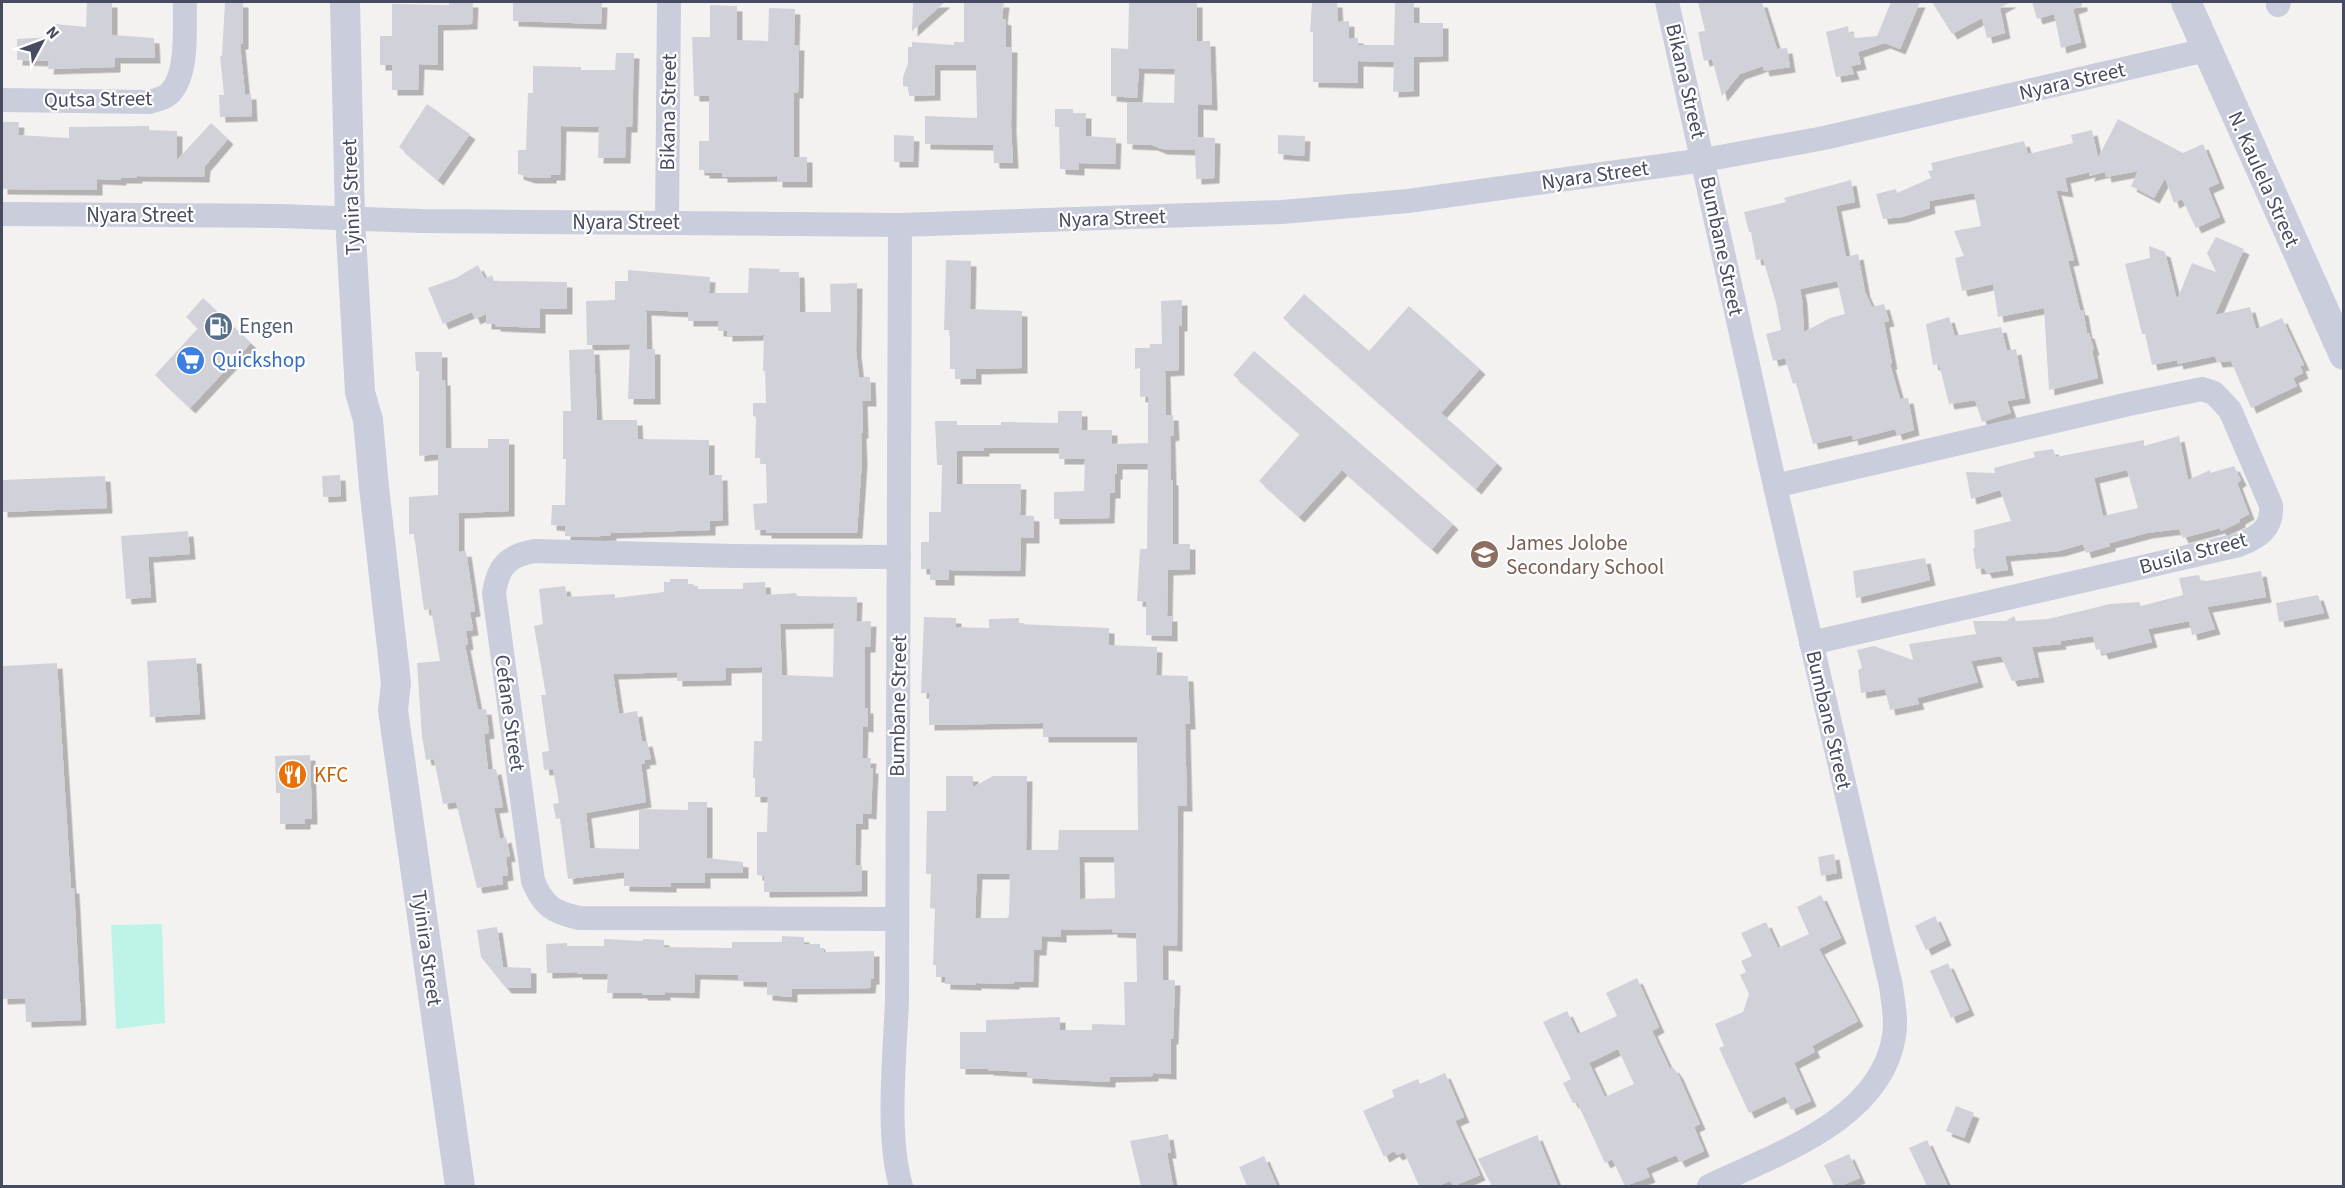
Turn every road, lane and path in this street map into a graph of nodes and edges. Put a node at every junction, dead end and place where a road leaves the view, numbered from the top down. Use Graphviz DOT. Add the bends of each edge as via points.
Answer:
graph roads {
  1 [pos="184,2"];
  2 [pos="345,2"];
  3 [pos="669,2"];
  4 [pos="1667,2"];
  5 [pos="2186,2"];
  6 [pos="2206,50"];
  7 [pos="2,100"];
  8 [pos="1704,160"];
  9 [pos="2,214"];
  10 [pos="350,218"];
  11 [pos="667,222"];
  12 [pos="900,225"];
  13 [pos="2343,355"];
  14 [pos="1775,486"];
  15 [pos="899,557"];
  16 [pos="1811,643"];
  17 [pos="896,919"];
  18 [pos="460,1186"];
  19 [pos="901,1186"];
  20 [pos="1708,1186"];
  1 -- 7 [label="street, Qutsa Street" via="181,75 170,94 161,99"];
  2 -- 10 [label="street, Tyinira Street"];
  3 -- 11 [label="street, Bikana Street"];
  4 -- 8 [label="street, Bikana Street"];
  5 -- 6 [label="street, N. Kaulela Street"];
  6 -- 8 [label="street, Nyara Street" via="1824,138"];
  6 -- 13 [label="street, N. Kaulela Street"];
  8 -- 12 [label="street, Nyara Street" via="1336,208"];
  8 -- 14 [label="street, Bumbane Street"];
  9 -- 10 [label="street, Nyara Street"];
  10 -- 11 [label="street, Nyara Street"];
  10 -- 18 [label="street, Tyinira Street" via="360,392 368,420 396,683 393,710"];
  11 -- 12 [label="street, Nyara Street"];
  12 -- 15 [label="street, Bumbane Street"];
  14 -- 16 [label="street, Bumbane Street"];
  14 -- 16 [label="street, Busila Street" via="2202,389 2214,393 2230,410 2271,505 2269,525 2239,545"];
  15 -- 17 [label="street, Bumbane Street"];
  15 -- 17 [label="street, Cefane Street" via="534,551 506,562 494,593 533,881 547,906 579,918"];
  16 -- 20 [label="street, Bumbane Street" via="1891,986 1894,1035 1882,1073 1848,1112 1815,1135"];
  17 -- 19 [label="street, Bumbane Street" via="893,1126"];
}
